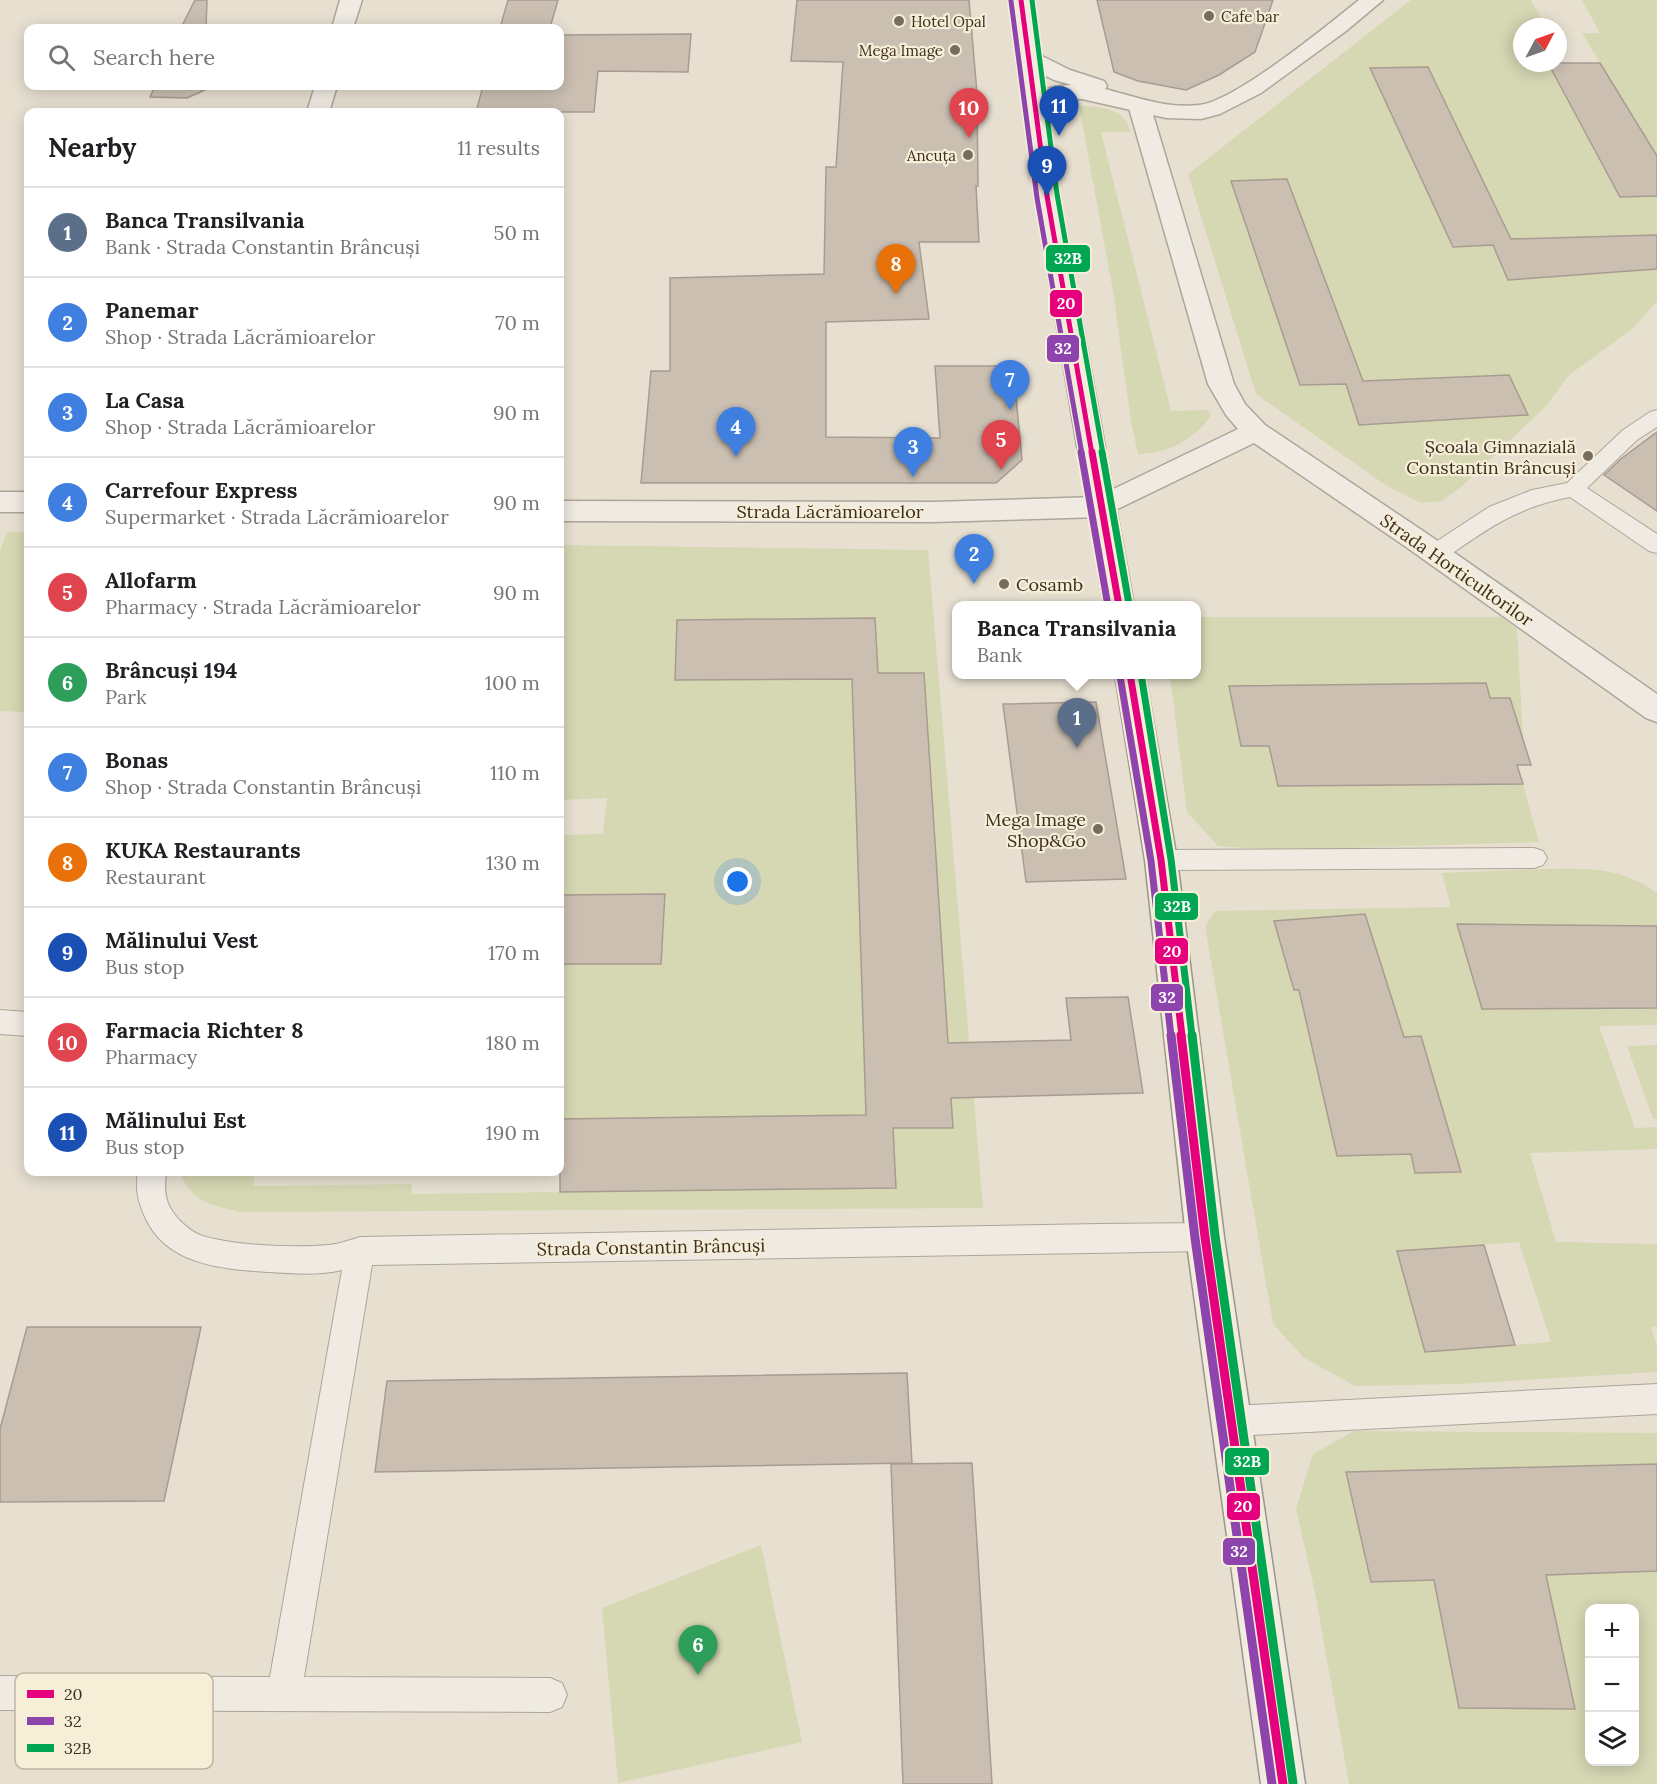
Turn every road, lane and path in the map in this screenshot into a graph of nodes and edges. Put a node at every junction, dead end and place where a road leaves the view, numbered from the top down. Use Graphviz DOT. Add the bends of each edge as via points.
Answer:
graph roads {
  1 [pos="351,0"];
  2 [pos="1021,0"];
  3 [pos="1372,0"];
  4 [pos="344,24"];
  5 [pos="1028,58"];
  6 [pos="325,90"];
  7 [pos="1035,103"];
  8 [pos="319,108"];
  9 [pos="1140,108"];
  10 [pos="1657,417"];
  11 [pos="1256,431"];
  12 [pos="1573,489"];
  13 [pos="0,502"];
  14 [pos="24,502"];
  15 [pos="1101,507"];
  16 [pos="564,511"];
  17 [pos="1657,544"];
  18 [pos="1436,553"];
  19 [pos="1118,601"];
  20 [pos="1131,679"];
  21 [pos="1657,710"];
  22 [pos="1534,858"];
  23 [pos="1161,860"];
  24 [pos="0,1022"];
  25 [pos="24,1024"];
  26 [pos="151,1176"];
  27 [pos="1205,1237"];
  28 [pos="360,1251"];
  29 [pos="1657,1399"];
  30 [pos="1231,1421"];
  31 [pos="0,1693"];
  32 [pos="15,1693"];
  33 [pos="213,1694"];
  34 [pos="284,1694"];
  35 [pos="550,1695"];
  36 [pos="1283,1784"];
  1 -- 4 [label="street"];
  2 -- 5 [label="street"];
  3 -- 9 [label="street" via="1228,104 1200,112"];
  5 -- 7 [label="street"];
  5 -- 9 [label="street" via="1062,75 1102,87"];
  6 -- 8 [label="street"];
  7 -- 9 [label="street" via="1073,93 1113,98"];
  7 -- 15 [label="street" via="1047,196"];
  9 -- 11 [label="street, Strada Horticultorilor" via="1221,384 1235,409"];
  10 -- 12 [label="lane" via="1630,435"];
  11 -- 15 [label="street"];
  11 -- 18 [label="street, Strada Horticultorilor"];
  12 -- 17 [label="lane"];
  12 -- 18 [label="lane" via="1540,495 1497,512"];
  13 -- 14 [label="street"];
  15 -- 16 [label="street, Strada Lăcrămioarelor" via="933,512"];
  15 -- 19 [label="street"];
  18 -- 21 [label="street, Strada Horticultorilor"];
  20 -- 23 [label="street"];
  22 -- 23 [label="lane"];
  23 -- 27 [label="street"];
  24 -- 25 [label="lane"];
  26 -- 28 [label="lane, Strada Constantin Brâncuși" via="154,1208 169,1230 189,1245 223,1254 330,1259"];
  27 -- 28 [label="lane, Strada Constantin Brâncuși"];
  27 -- 30 [label="street"];
  28 -- 34 [label="lane"];
  29 -- 30 [label="lane"];
  30 -- 36 [label="street"];
  31 -- 32 [label="lane"];
  33 -- 34 [label="lane"];
  34 -- 35 [label="lane"];
}
